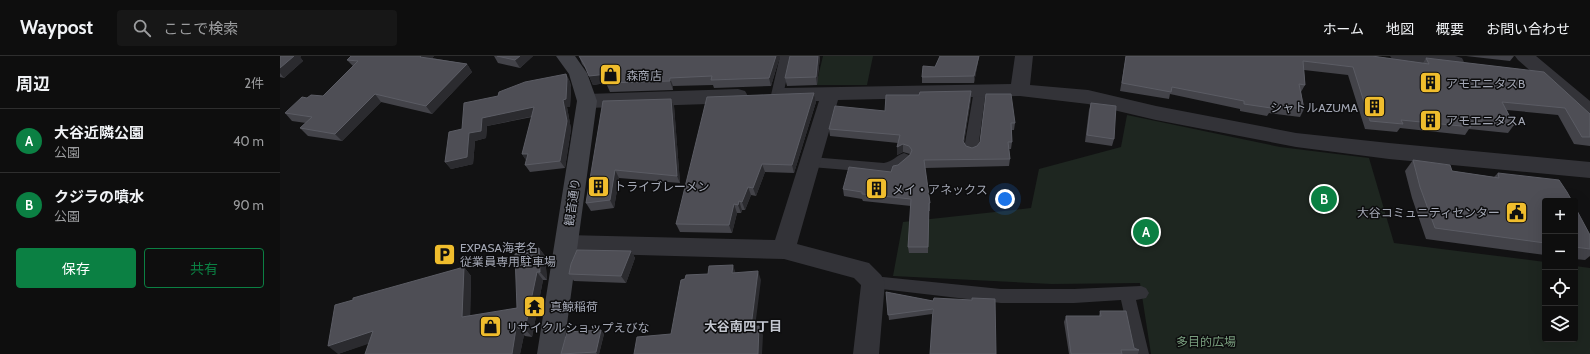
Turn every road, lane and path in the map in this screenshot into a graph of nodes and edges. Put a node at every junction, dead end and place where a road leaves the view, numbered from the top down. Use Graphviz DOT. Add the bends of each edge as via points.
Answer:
graph roads {
  1 [pos="565,56"];
  2 [pos="786,56"];
  3 [pos="1024,56"];
  4 [pos="1404,56"];
  5 [pos="1518,62"];
  6 [pos="1474,64"];
  7 [pos="980,90"];
  8 [pos="1020,90"];
  9 [pos="831,93"];
  10 [pos="764,95"];
  11 [pos="587,102"];
  12 [pos="1590,112"];
  13 [pos="971,149"];
  14 [pos="904,158"];
  15 [pos="811,162"];
  16 [pos="1545,165"];
  17 [pos="1590,170"];
  18 [pos="1559,189"];
  19 [pos="566,244"];
  20 [pos="784,250"];
  21 [pos="873,282"];
  22 [pos="550,354"];
  23 [pos="866,354"];
  24 [pos="1141,354"];
  1 -- 11 [label="main road, 観音通り" via="578,73"];
  2 -- 10 [label="lane"];
  3 -- 8 [label="street"];
  4 -- 6 [label="street"];
  5 -- 12 [label="street" via="1542,72"];
  7 -- 8 [label="street"];
  7 -- 9 [label="street"];
  7 -- 13 [label="lane"];
  8 -- 16 [label="street" via="1088,97 1296,140"];
  9 -- 10 [label="street"];
  9 -- 15 [label="street"];
  10 -- 11 [label="street"];
  11 -- 19 [label="main road, 観音通り"];
  14 -- 15 [label="lane" via="892,167 884,168"];
  15 -- 20 [label="street"];
  16 -- 17 [label="street"];
  16 -- 18 [label="street"];
  19 -- 20 [label="street"];
  19 -- 22 [label="main road, 観音通り"];
  20 -- 21 [label="street" via="861,270"];
  21 -- 23 [label="street"];
  21 -- 24 [label="lane" via="1001,296 1134,293"];
}
